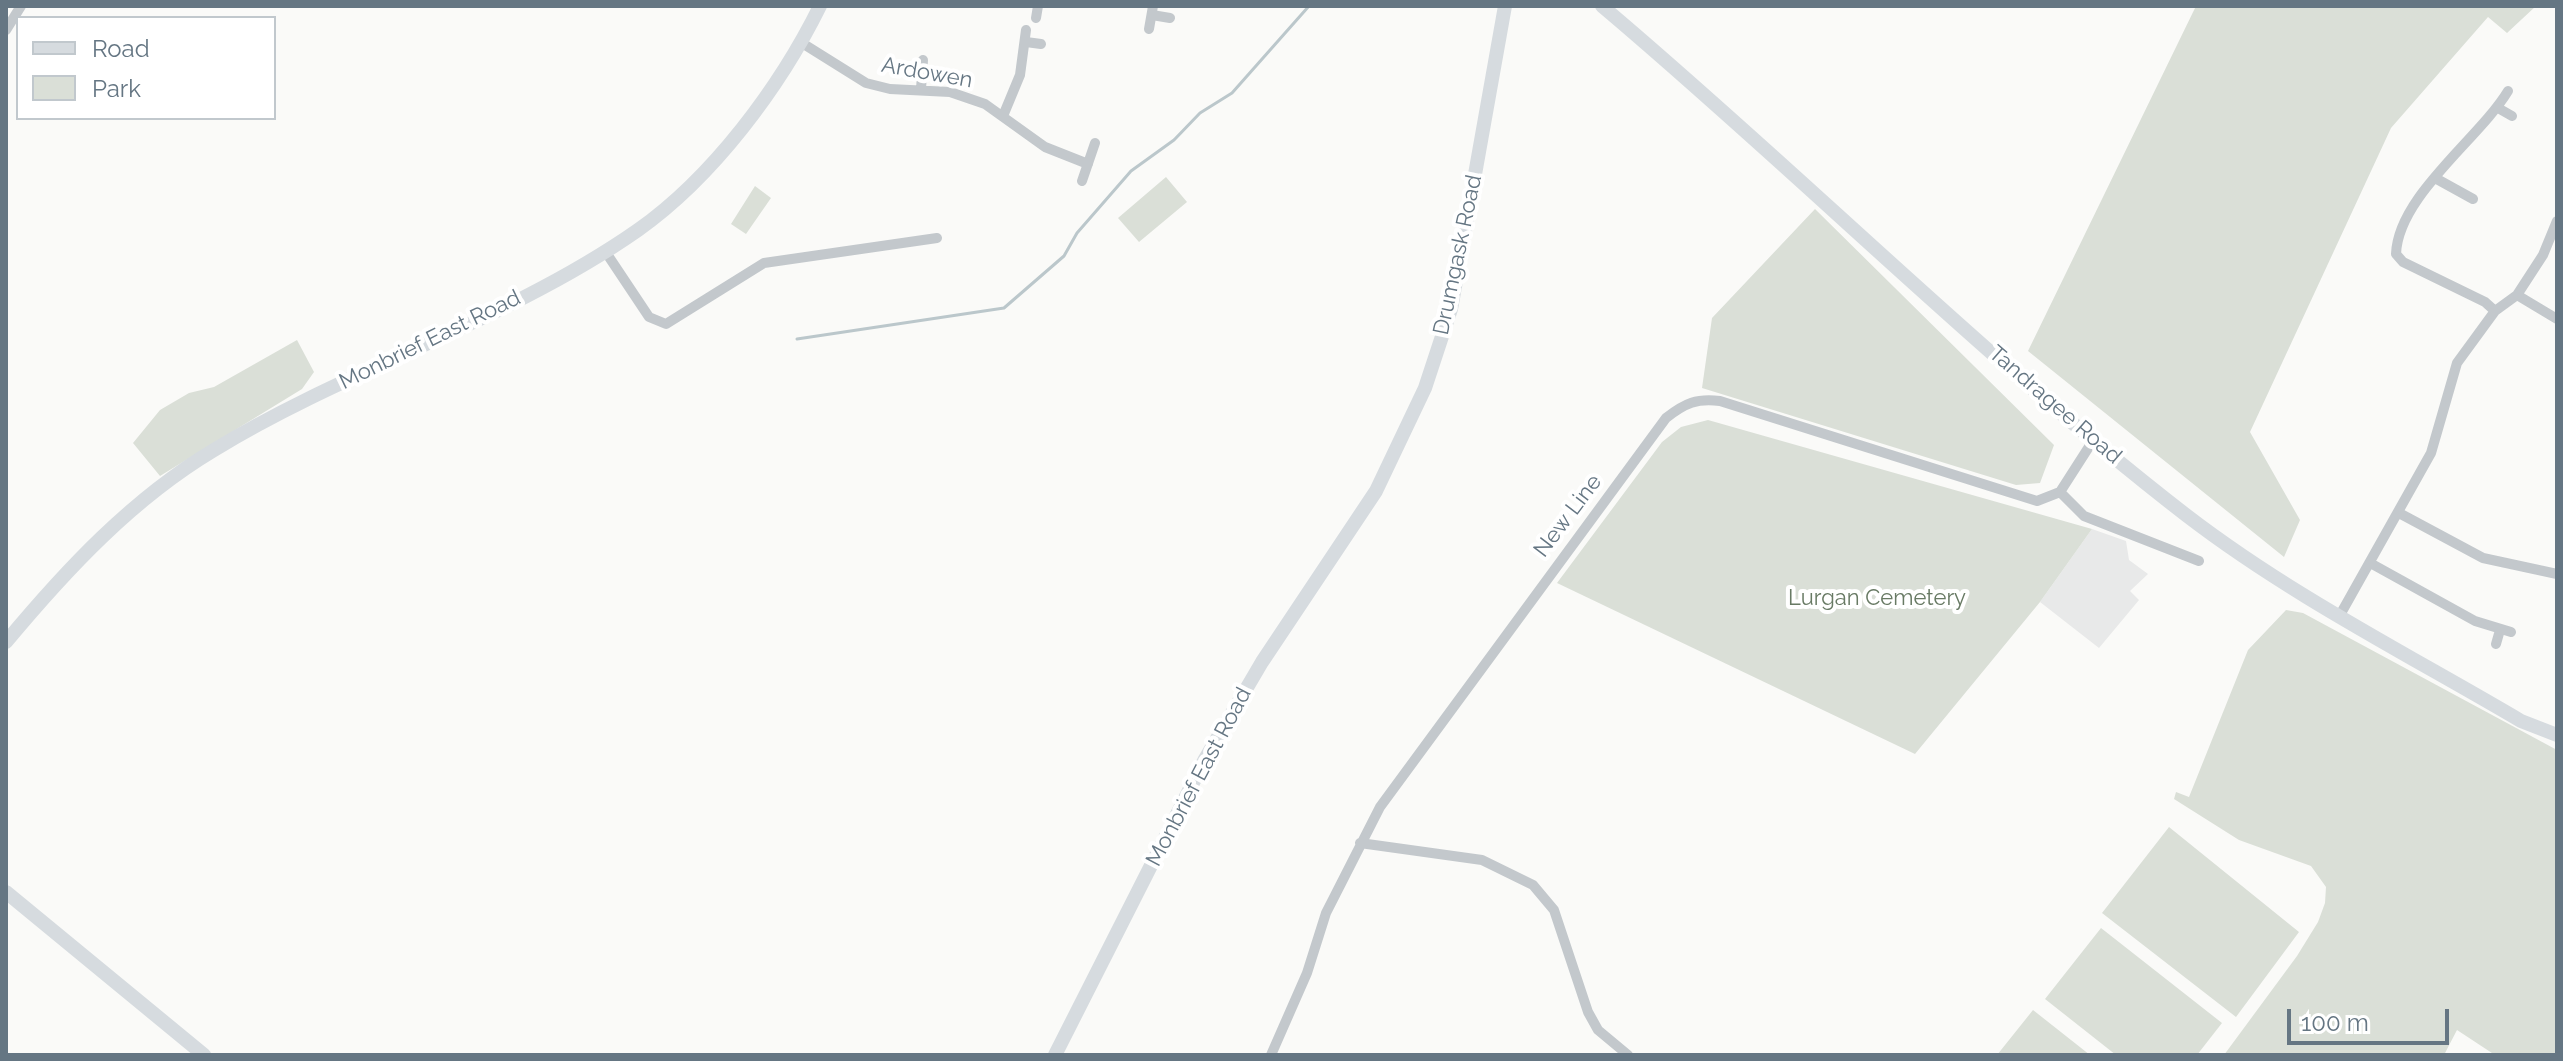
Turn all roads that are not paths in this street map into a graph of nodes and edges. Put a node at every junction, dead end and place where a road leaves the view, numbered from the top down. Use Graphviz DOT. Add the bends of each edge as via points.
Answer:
graph roads {
  1 [pos="21,6"];
  2 [pos="820,6"];
  3 [pos="1505,6"];
  4 [pos="1518,6"];
  5 [pos="1602,6"];
  6 [pos="1153,10"];
  7 [pos="1170,18"];
  8 [pos="1149,29"];
  9 [pos="6,30"];
  10 [pos="1026,30"];
  11 [pos="1500,33"];
  12 [pos="1026,42"];
  13 [pos="802,43"];
  14 [pos="1041,44"];
  15 [pos="923,60"];
  16 [pos="921,89"];
  17 [pos="2508,91"];
  18 [pos="2498,108"];
  19 [pos="1003,116"];
  20 [pos="2512,116"];
  21 [pos="1095,143"];
  22 [pos="1088,164"];
  23 [pos="2435,178"];
  24 [pos="1082,181"];
  25 [pos="2473,199"];
  26 [pos="2557,221"];
  27 [pos="937,238"];
  28 [pos="605,251"];
  29 [pos="2517,295"];
  30 [pos="2495,311"];
  31 [pos="2557,319"];
  32 [pos="2094,439"];
  33 [pos="2060,492"];
  34 [pos="1364,511"];
  35 [pos="2399,513"];
  36 [pos="2199,561"];
  37 [pos="2372,564"];
  38 [pos="2557,574"];
  39 [pos="2340,615"];
  40 [pos="6,642"];
  41 [pos="2496,644"];
  42 [pos="2557,735"];
  43 [pos="1360,843"];
  44 [pos="6,892"];
  45 [pos="204,1055"];
  46 [pos="1055,1055"];
  47 [pos="1271,1055"];
  48 [pos="1628,1055"];
  1 -- 9 [label="street"];
  2 -- 13 [label="street, Monbrief East Road"];
  3 -- 11 [label="street, Drumgask Road"];
  4 -- 11 [label="street"];
  5 -- 32 [label="street, Tandragee Road"];
  6 -- 7 [label="street"];
  6 -- 8 [label="street"];
  10 -- 12 [label="street"];
  11 -- 34 [label="street, Drumgask Road" via="1451,309 1425,388"];
  12 -- 14 [label="street"];
  12 -- 19 [label="street" via="1020,75"];
  13 -- 16 [label="street, Ardowen" via="866,83"];
  13 -- 28 [label="street, Monbrief East Road" via="760,104 678,197"];
  15 -- 16 [label="street"];
  16 -- 19 [label="street, Ardowen" via="961,95"];
  17 -- 18 [label="street"];
  18 -- 20 [label="street"];
  18 -- 23 [label="street"];
  19 -- 22 [label="street, Ardowen" via="1045,147"];
  21 -- 22 [label="street"];
  22 -- 24 [label="street"];
  23 -- 25 [label="street"];
  23 -- 30 [label="street" via="2397,235 2396,254"];
  26 -- 29 [label="street"];
  27 -- 28 [label="street" via="764,263 666,324 649,317"];
  28 -- 40 [label="street, Monbrief East Road" via="275,414 211,452 122,516"];
  29 -- 30 [label="street"];
  29 -- 31 [label="street"];
  30 -- 35 [label="street" via="2457,363 2431,453"];
  32 -- 33 [label="street"];
  32 -- 39 [label="street, Tandragee Road" via="2251,562"];
  33 -- 36 [label="street" via="2084,516"];
  33 -- 43 [label="street, New Line" via="2037,501 1720,401 1701,399 1683,405 1666,418 1540,586 1380,807"];
  34 -- 46 [label="street, Monbrief East Road" via="1262,662 1205,759"];
  35 -- 37 [label="street"];
  35 -- 38 [label="street" via="2483,558"];
  37 -- 39 [label="street"];
  37 -- 41 [label="street" via="2475,621 2506,631"];
  39 -- 42 [label="street, Tandragee Road" via="2521,721"];
  43 -- 47 [label="street, New Line" via="1326,913"];
  43 -- 48 [label="street" via="1482,860 1533,885 1554,910 1598,1030"];
  44 -- 45 [label="street"];
}
